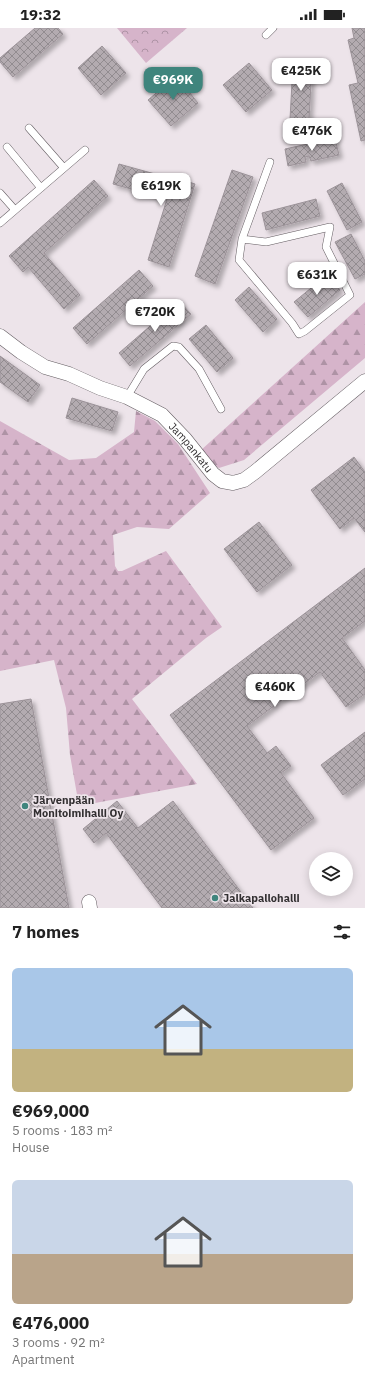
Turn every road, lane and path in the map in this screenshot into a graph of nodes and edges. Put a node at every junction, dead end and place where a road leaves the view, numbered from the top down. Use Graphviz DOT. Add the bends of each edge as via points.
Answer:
graph roads {
  1 [pos="273,28"];
  2 [pos="266,35"];
  3 [pos="29,128"];
  4 [pos="7,147"];
  5 [pos="85,150"];
  6 [pos="270,162"];
  7 [pos="64,168"];
  8 [pos="41,188"];
  9 [pos="0,193"];
  10 [pos="15,210"];
  11 [pos="0,223"];
  12 [pos="242,239"];
  13 [pos="0,336"];
  14 [pos="365,381"];
  15 [pos="127,397"];
  16 [pos="221,409"];
  1 -- 2 [label="lane"];
  3 -- 7 [label="lane"];
  4 -- 8 [label="lane"];
  5 -- 7 [label="lane"];
  6 -- 12 [label="lane"];
  7 -- 8 [label="lane"];
  8 -- 10 [label="lane"];
  9 -- 10 [label="lane"];
  10 -- 11 [label="lane"];
  12 -- 12 [label="lane" via="266,242 330,227 326,247 350,295 299,334 239,260"];
  13 -- 15 [label="street, Jampankatu" via="45,367"];
  14 -- 15 [label="street, Jampankatu" via="255,472 244,480 233,483 222,481 213,474 162,415"];
  15 -- 16 [label="lane" via="144,369 173,346 179,348 199,369"];
}
